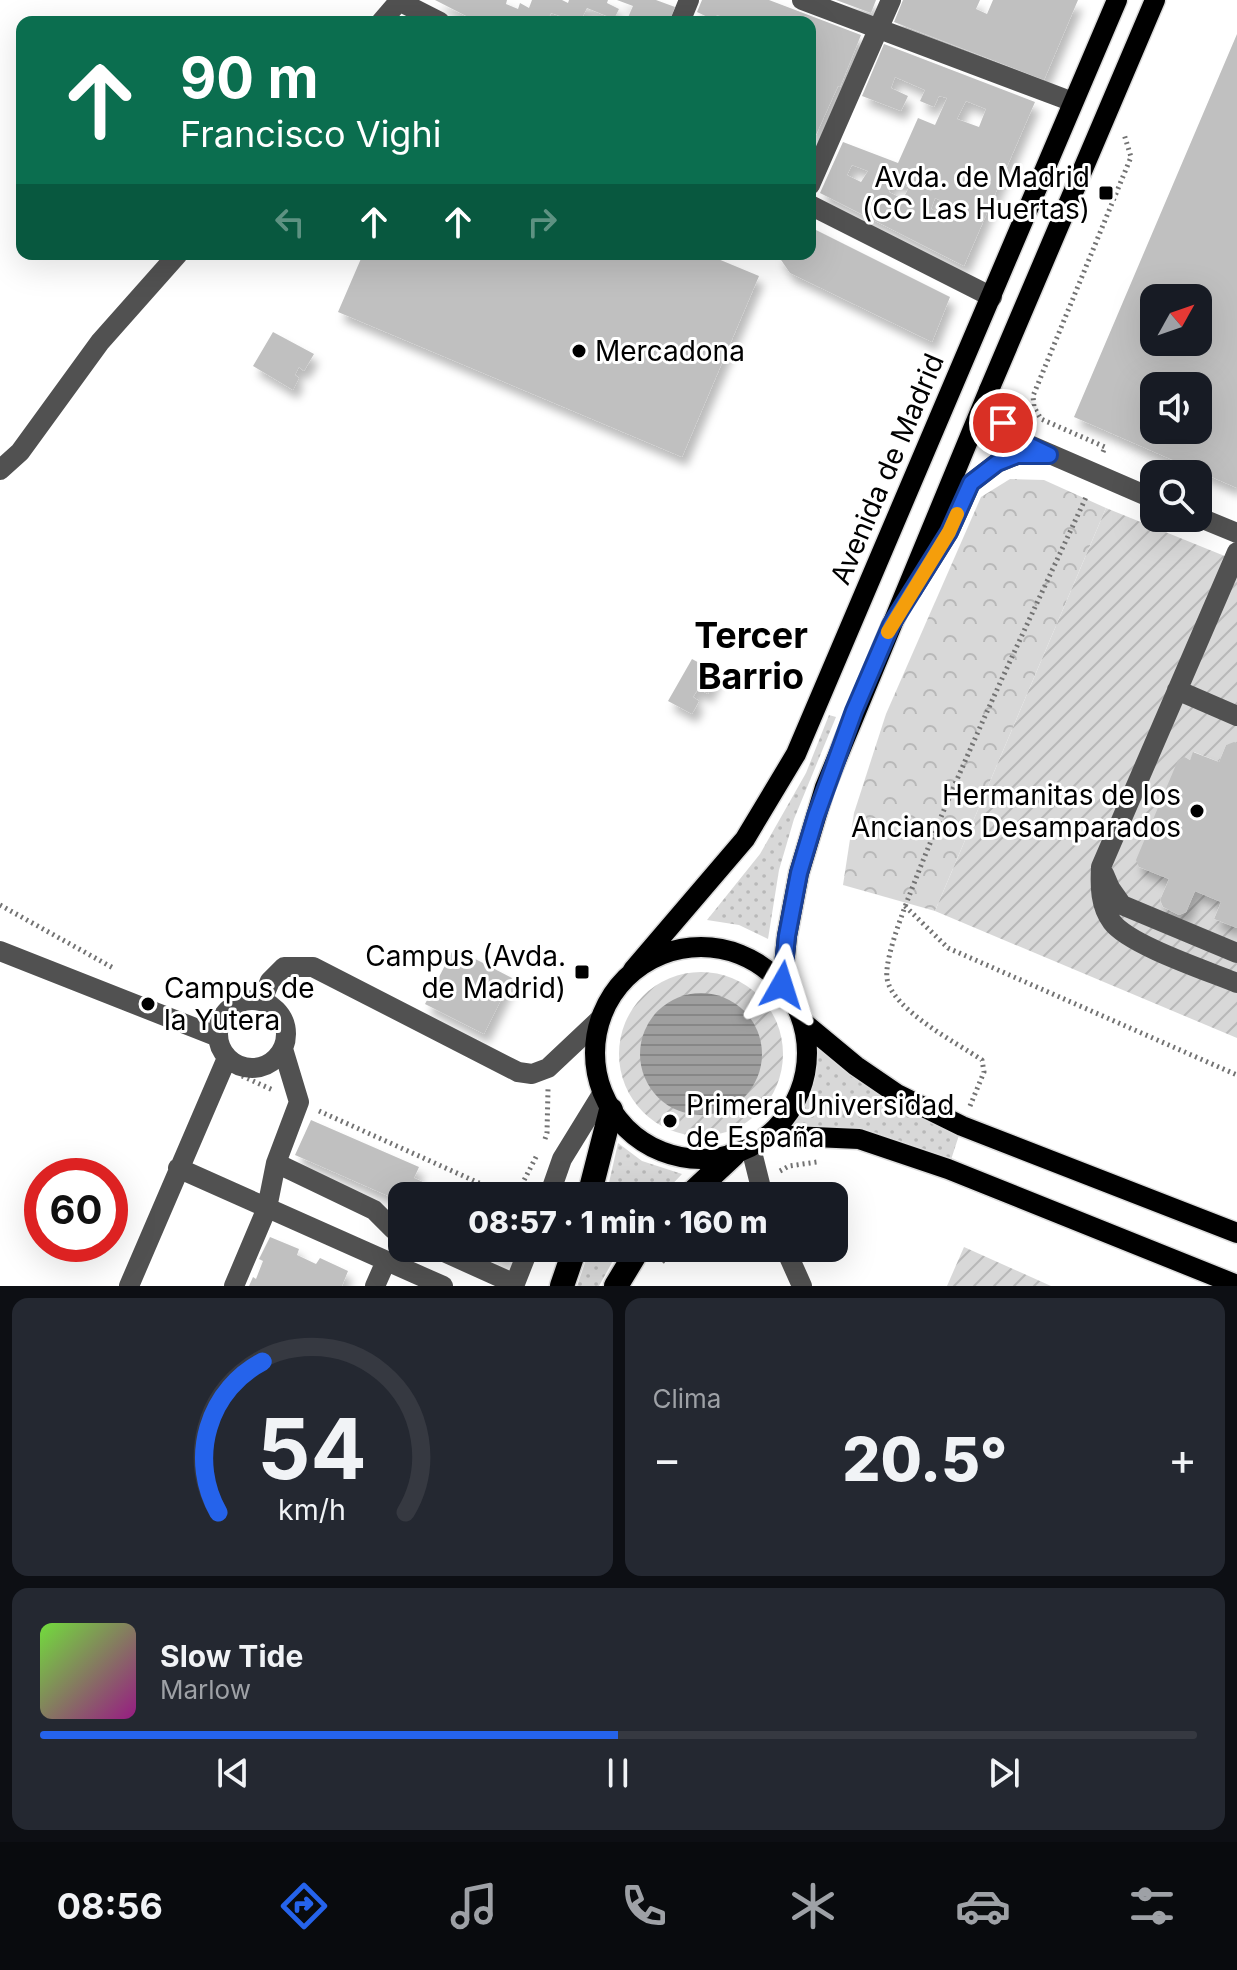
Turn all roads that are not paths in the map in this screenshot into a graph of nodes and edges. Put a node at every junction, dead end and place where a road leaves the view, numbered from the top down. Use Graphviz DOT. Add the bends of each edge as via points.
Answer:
graph roads {
  1 [pos="802,0"];
  2 [pos="891,0"];
  3 [pos="1117,0"];
  4 [pos="1155,0"];
  5 [pos="400,1"];
  6 [pos="386,16"];
  7 [pos="429,16"];
  8 [pos="879,30"];
  9 [pos="1073,102"];
  10 [pos="816,172"];
  11 [pos="816,208"];
  12 [pos="173,260"];
  13 [pos="992,297"];
  14 [pos="989,390"];
  15 [pos="1049,455"];
  16 [pos="0,470"];
  17 [pos="1140,493"];
  18 [pos="1212,523"];
  19 [pos="1237,533"];
  20 [pos="1237,552"];
  21 [pos="1231,582"];
  22 [pos="891,625"];
  23 [pos="1177,690"];
  24 [pos="1237,716"];
  25 [pos="1101,867"];
  26 [pos="0,951"];
  27 [pos="1237,953"];
  28 [pos="633,970"];
  29 [pos="1237,983"];
  30 [pos="782,985"];
  31 [pos="262,1000"];
  32 [pos="599,1020"];
  33 [pos="803,1022"];
  34 [pos="218,1037"];
  35 [pos="283,1049"];
  36 [pos="227,1058"];
  37 [pos="606,1102"];
  38 [pos="769,1135"];
  39 [pos="742,1151"];
  40 [pos="276,1163"];
  41 [pos="178,1168"];
  42 [pos="554,1182"];
  43 [pos="592,1182"];
  44 [pos="705,1182"];
  45 [pos="758,1182"];
  46 [pos="267,1208"];
  47 [pos="388,1224"];
  48 [pos="1237,1233"];
  49 [pos="386,1261"];
  50 [pos="465,1262"];
  51 [pos="523,1262"];
  52 [pos="570,1262"];
  53 [pos="631,1262"];
  54 [pos="791,1262"];
  55 [pos="514,1285"];
  56 [pos="1237,1285"];
  57 [pos="129,1286"];
  58 [pos="234,1286"];
  59 [pos="375,1286"];
  60 [pos="443,1286"];
  61 [pos="562,1286"];
  62 [pos="616,1286"];
  63 [pos="802,1286"];
  1 -- 8 [label="street"];
  2 -- 8 [label="street"];
  3 -- 9 [label="main road, Avenida de Madrid"];
  4 -- 14 [label="main road"];
  5 -- 6 [label="street"];
  5 -- 7 [label="street"];
  8 -- 9 [label="street"];
  8 -- 10 [label="street"];
  9 -- 13 [label="main road, Avenida de Madrid"];
  11 -- 13 [label="street"];
  12 -- 16 [label="street" via="100,342 20,452"];
  13 -- 28 [label="main road, Avenida de Madrid" via="796,754 745,839"];
  14 -- 15 [label="street" via="1003,423 1020,441"];
  14 -- 22 [label="main road"];
  15 -- 17 [label="street"];
  15 -- 22 [label="street" via="1017,455 971,483 949,532"];
  18 -- 19 [label="street"];
  20 -- 21 [label="street"];
  21 -- 23 [label="street"];
  22 -- 30 [label="main road" via="816,816 799,873"];
  23 -- 24 [label="street"];
  23 -- 25 [label="street"];
  25 -- 27 [label="street" via="1122,905"];
  25 -- 29 [label="street" via="1103,906 1127,936"];
  26 -- 34 [label="street"];
  28 -- 30 [label="main road" via="662,954 694,946 758,963"];
  28 -- 32 [label="main road" via="612,993"];
  30 -- 33 [label="main road"];
  31 -- 32 [label="street" via="284,967 313,967 518,1072 532,1074 548,1068"];
  31 -- 34 [label="street" via="244,999 221,1017"];
  31 -- 35 [label="street" via="282,1017 287,1033"];
  32 -- 37 [label="main road" via="595,1069"];
  33 -- 38 [label="main road" via="803,1083 790,1111"];
  33 -- 48 [label="main road" via="897,1094 962,1126"];
  34 -- 36 [label="street"];
  35 -- 36 [label="street" via="267,1065 249,1068"];
  35 -- 40 [label="street" via="299,1102"];
  36 -- 41 [label="street"];
  37 -- 39 [label="main road" via="629,1131 677,1157 705,1160"];
  37 -- 42 [label="street" via="562,1159"];
  37 -- 43 [label="highway"];
  38 -- 39 [label="main road"];
  38 -- 56 [label="main road" via="859,1139 948,1169"];
  39 -- 44 [label="highway"];
  39 -- 45 [label="street"];
  40 -- 46 [label="street"];
  40 -- 47 [label="street" via="374,1210"];
  41 -- 46 [label="street"];
  41 -- 57 [label="street"];
  46 -- 49 [label="street"];
  46 -- 58 [label="street"];
  49 -- 59 [label="street"];
  49 -- 60 [label="street"];
  50 -- 55 [label="street"];
  51 -- 55 [label="street"];
  52 -- 61 [label="highway"];
  53 -- 62 [label="highway"];
  54 -- 63 [label="street"];
}
